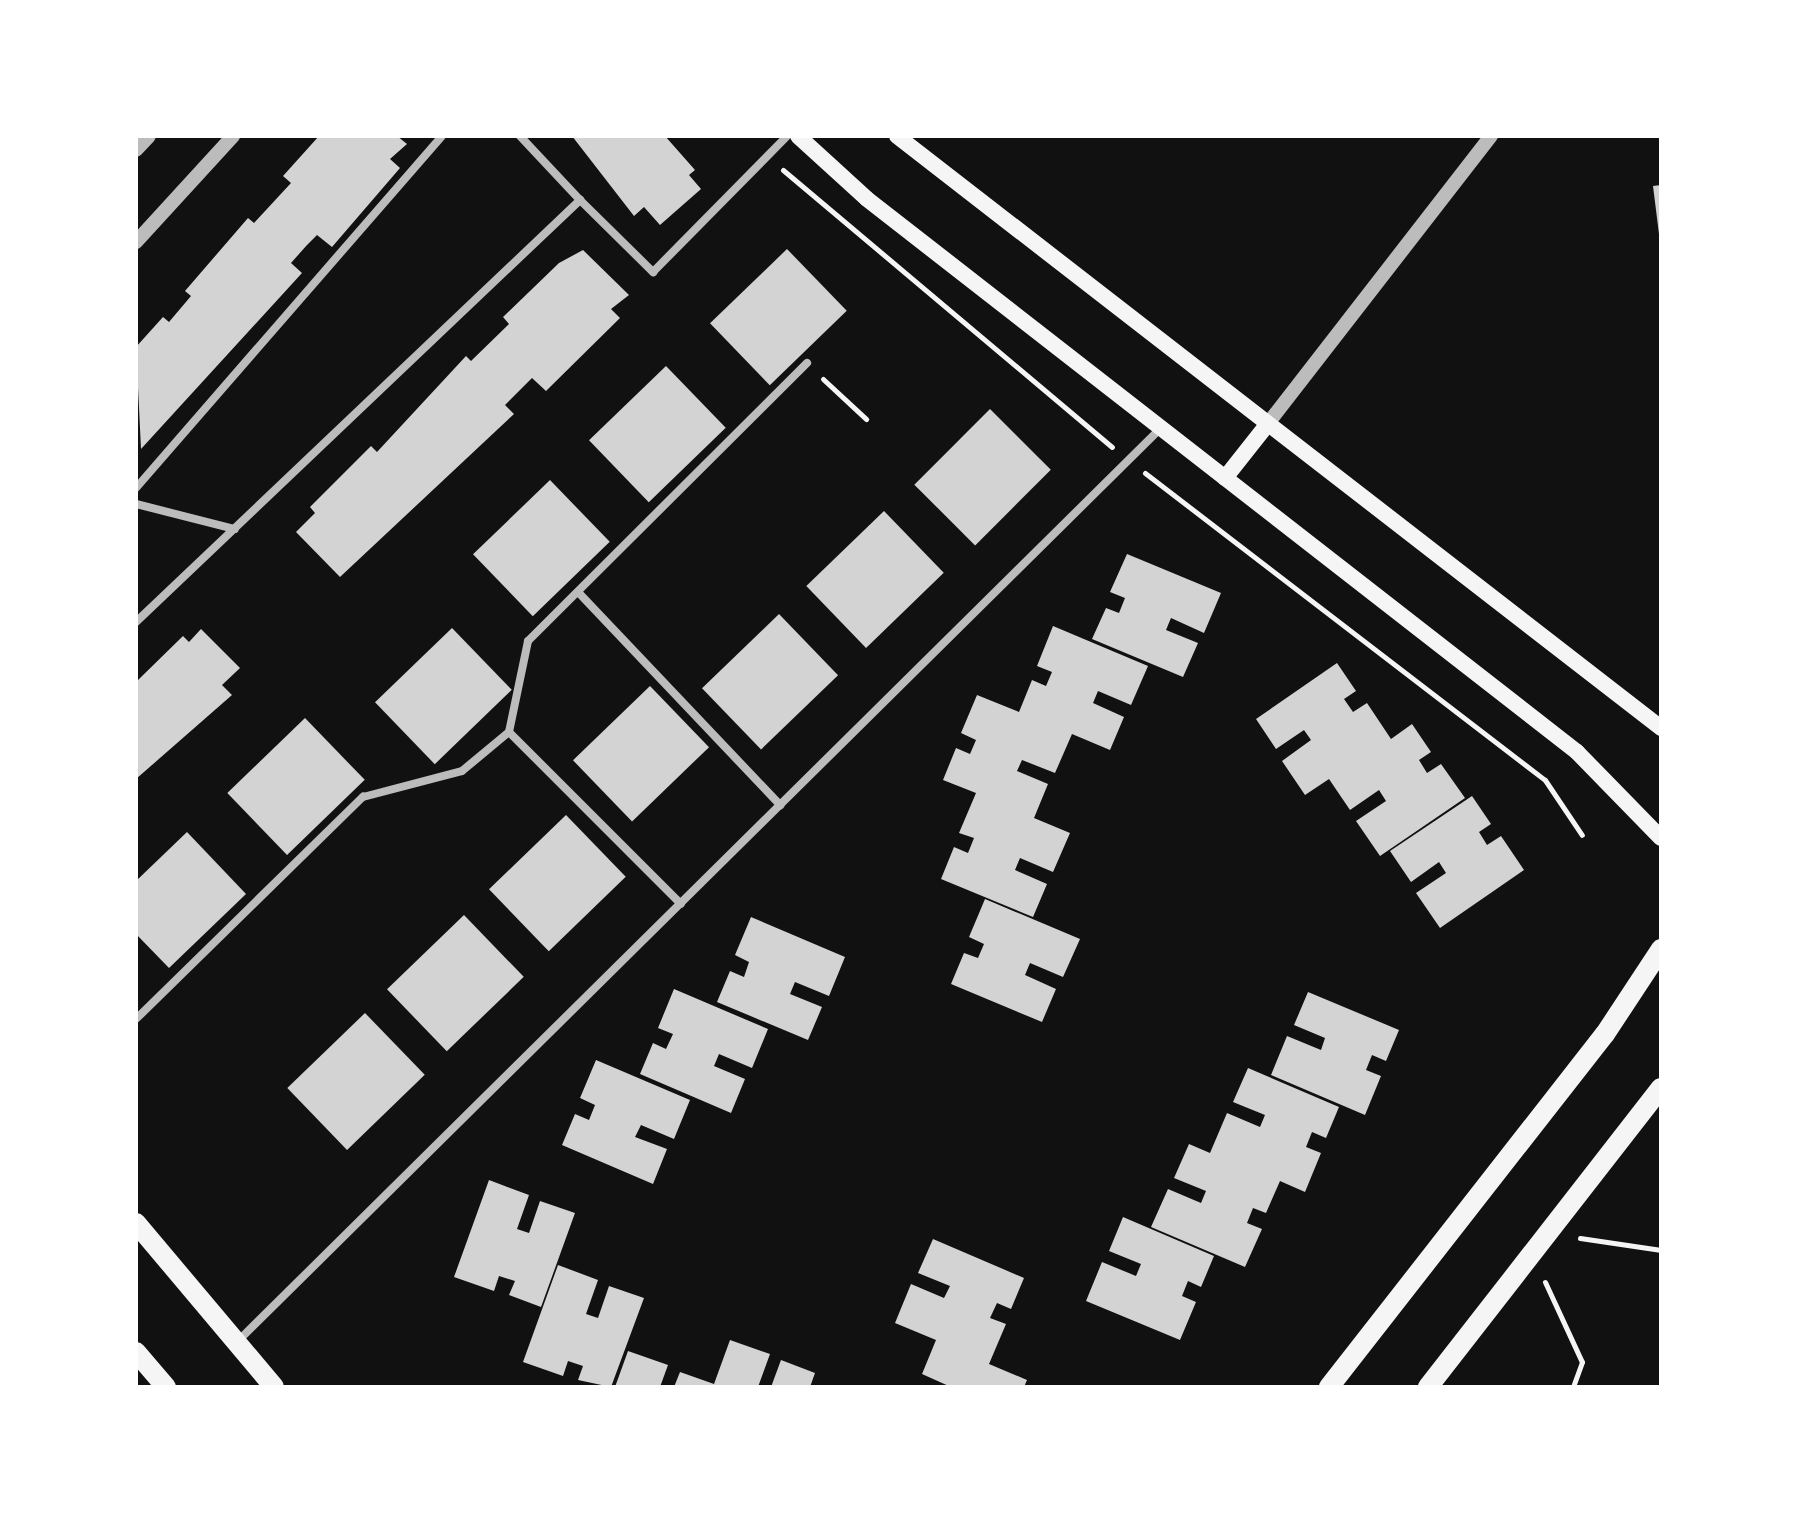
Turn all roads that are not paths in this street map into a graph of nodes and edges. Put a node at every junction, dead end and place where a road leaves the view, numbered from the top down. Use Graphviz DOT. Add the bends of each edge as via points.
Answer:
graph roads {
  1 [pos="149,136"];
  2 [pos="233,136"];
  3 [pos="442,136"];
  4 [pos="520,136"];
  5 [pos="787,136"];
  6 [pos="798,136"];
  7 [pos="897,136"];
  8 [pos="1491,136"];
  9 [pos="136,150"];
  10 [pos="580,200"];
  11 [pos="136,242"];
  12 [pos="807,363"];
  13 [pos="1266,426"];
  14 [pos="1161,428"];
  15 [pos="1225,478"];
  16 [pos="136,488"];
  17 [pos="136,504"];
  18 [pos="235,529"];
  19 [pos="578,592"];
  20 [pos="136,622"];
  21 [pos="1661,728"];
  22 [pos="509,732"];
  23 [pos="780,805"];
  24 [pos="1661,838"];
  25 [pos="681,904"];
  26 [pos="1661,949"];
  27 [pos="136,1019"];
  28 [pos="1661,1088"];
  29 [pos="136,1223"];
  30 [pos="237,1341"];
  31 [pos="136,1352"];
  32 [pos="166,1387"];
  33 [pos="274,1387"];
  34 [pos="1329,1387"];
  35 [pos="1428,1387"];
  1 -- 9 [label="street"];
  2 -- 11 [label="street"];
  3 -- 16 [label="street"];
  4 -- 10 [label="street"];
  5 -- 10 [label="street" via="653,272"];
  6 -- 14 [label="main road" via="867,199"];
  7 -- 13 [label="main road"];
  8 -- 13 [label="street"];
  10 -- 18 [label="street"];
  12 -- 19 [label="street"];
  13 -- 15 [label="main road"];
  13 -- 21 [label="main road"];
  14 -- 15 [label="main road"];
  14 -- 23 [label="street"];
  15 -- 24 [label="main road" via="1577,752"];
  17 -- 18 [label="street"];
  18 -- 20 [label="street"];
  19 -- 22 [label="street" via="528,641"];
  19 -- 23 [label="street"];
  22 -- 25 [label="street"];
  22 -- 27 [label="street" via="462,771 363,797"];
  23 -- 25 [label="street"];
  25 -- 30 [label="street"];
  26 -- 34 [label="main road" via="1605,1034"];
  28 -- 35 [label="main road"];
  29 -- 30 [label="main road"];
  30 -- 33 [label="main road"];
  31 -- 32 [label="main road"];
}
